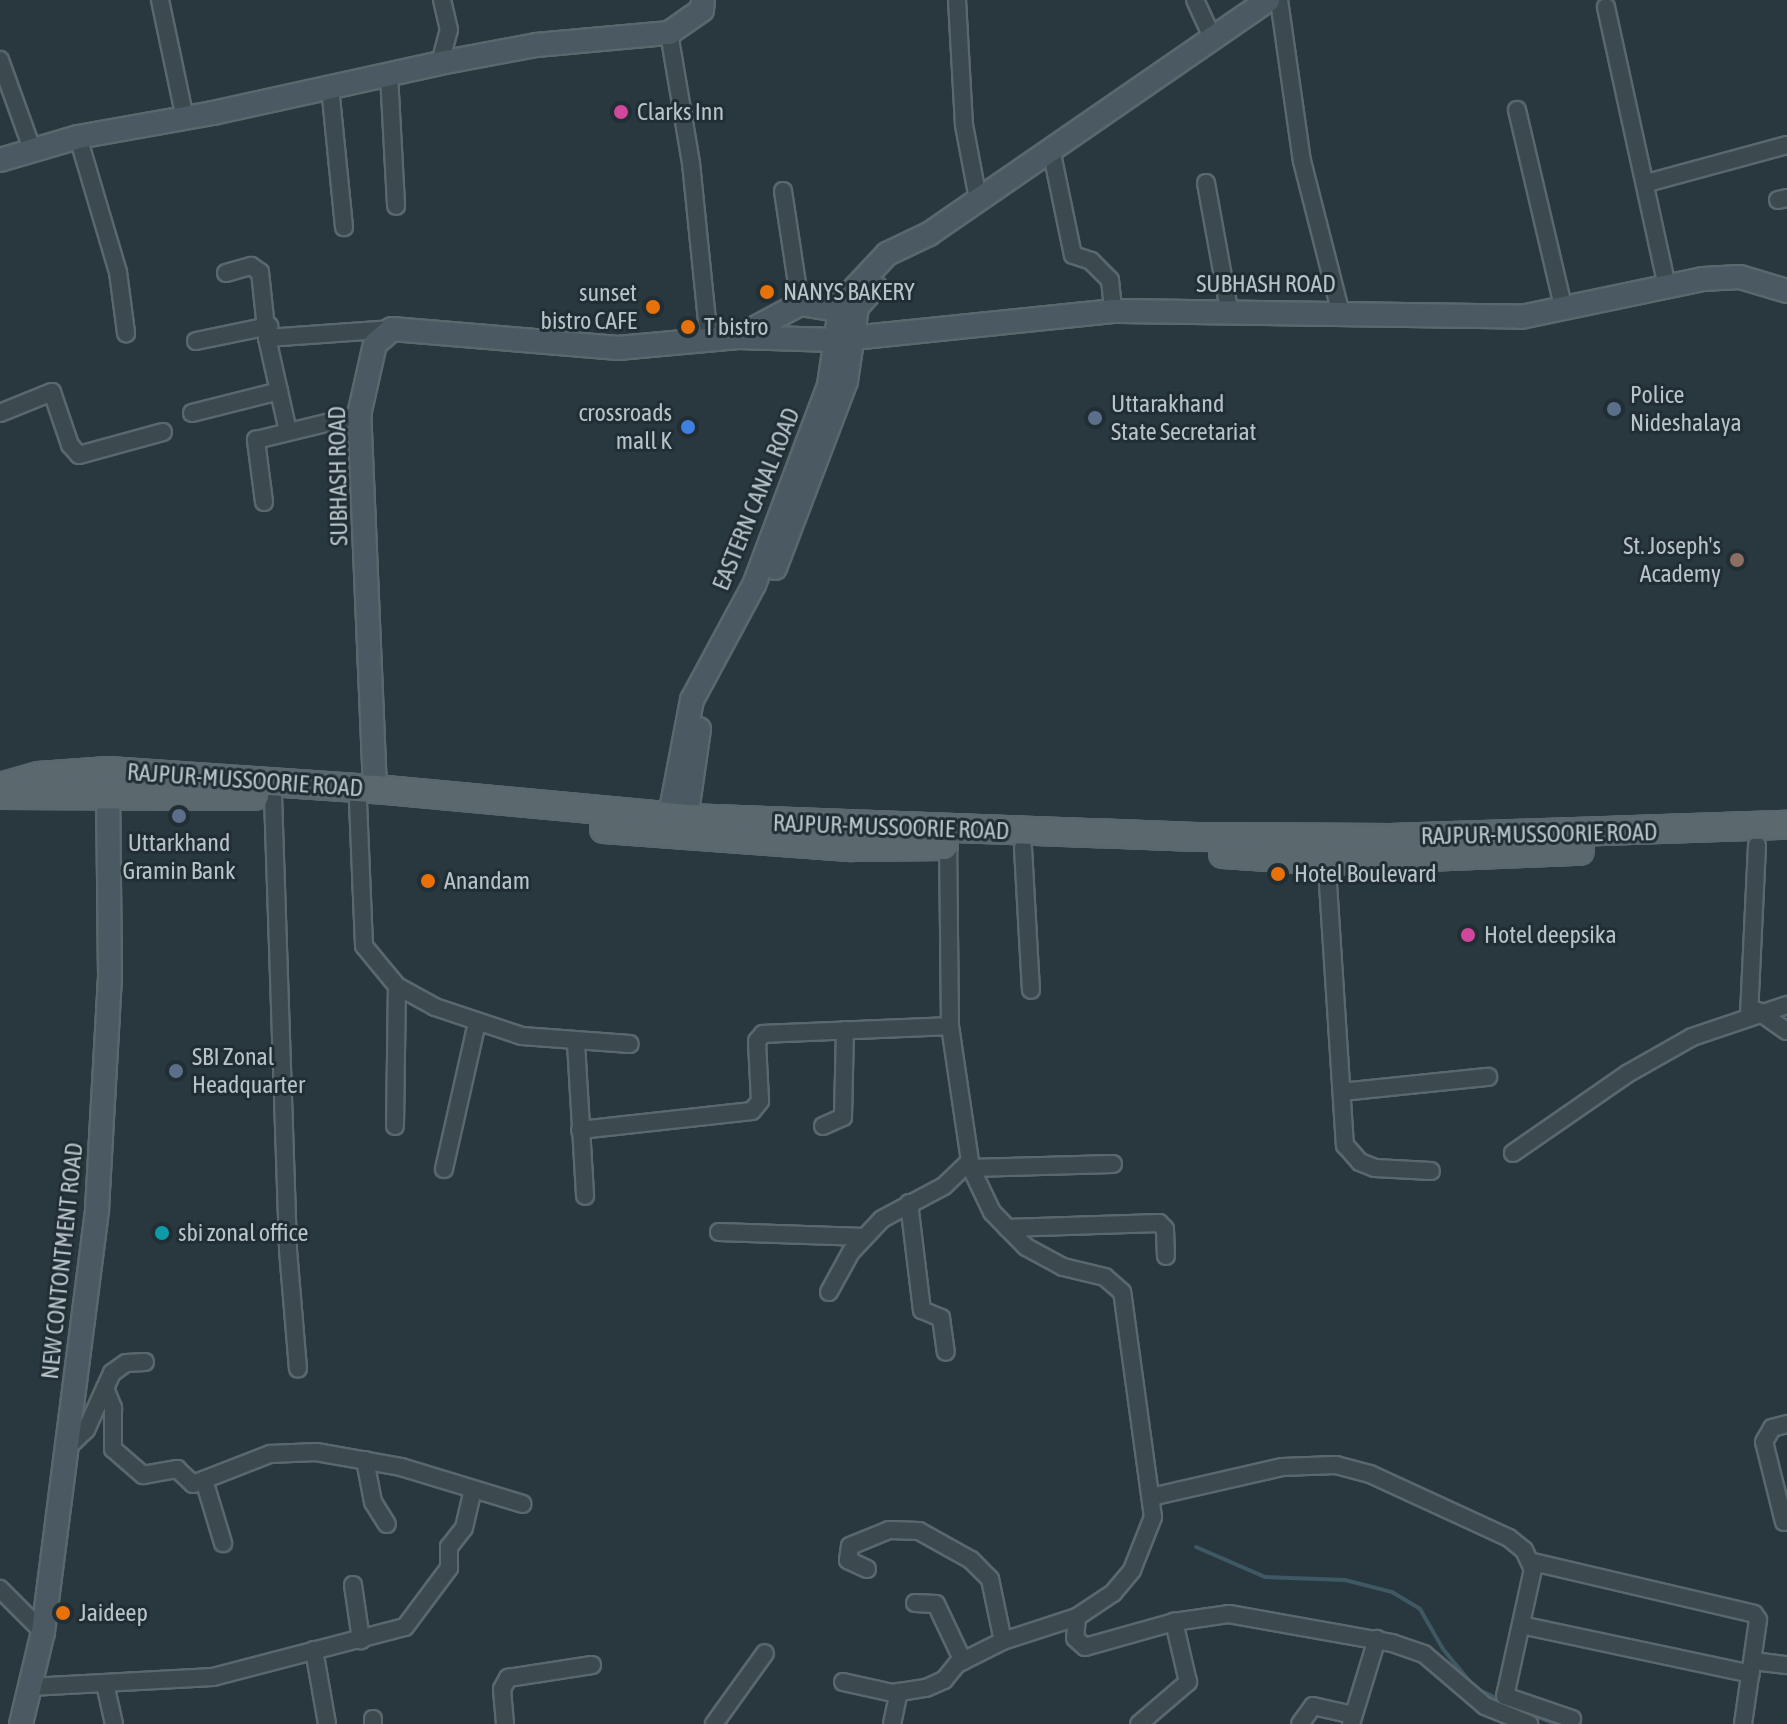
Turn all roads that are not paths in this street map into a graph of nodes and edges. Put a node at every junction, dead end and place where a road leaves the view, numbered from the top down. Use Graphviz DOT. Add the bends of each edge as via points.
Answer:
graph roads {
  1 [pos="160,0"];
  2 [pos="442,0"];
  3 [pos="703,0"];
  4 [pos="957,0"];
  5 [pos="1195,0"];
  6 [pos="1268,0"];
  7 [pos="1279,0"];
  8 [pos="1606,7"];
  9 [pos="669,33"];
  10 [pos="1213,39"];
  11 [pos="0,60"];
  12 [pos="440,63"];
  13 [pos="389,75"];
  14 [pos="330,87"];
  15 [pos="1517,110"];
  16 [pos="185,119"];
  17 [pos="78,137"];
  18 [pos="1787,145"];
  19 [pos="32,149"];
  20 [pos="1051,149"];
  21 [pos="0,160"];
  22 [pos="1206,183"];
  23 [pos="1647,183"];
  24 [pos="783,191"];
  25 [pos="978,199"];
  26 [pos="396,206"];
  27 [pos="344,227"];
  28 [pos="226,273"];
  29 [pos="1667,287"];
  30 [pos="1787,291"];
  31 [pos="800,304"];
  32 [pos="1229,309"];
  33 [pos="1340,310"];
  34 [pos="1113,311"];
  35 [pos="1564,311"];
  36 [pos="844,327"];
  37 [pos="398,328"];
  38 [pos="268,332"];
  39 [pos="126,333"];
  40 [pos="739,337"];
  41 [pos="709,340"];
  42 [pos="196,341"];
  43 [pos="279,391"];
  44 [pos="0,413"];
  45 [pos="192,413"];
  46 [pos="359,415"];
  47 [pos="288,431"];
  48 [pos="163,432"];
  49 [pos="264,502"];
  50 [pos="0,787"];
  51 [pos="112,789"];
  52 [pos="0,795"];
  53 [pos="273,796"];
  54 [pos="366,796"];
  55 [pos="107,825"];
  56 [pos="1787,825"];
  57 [pos="677,827"];
  58 [pos="1787,842"];
  59 [pos="1757,845"];
  60 [pos="948,846"];
  61 [pos="1023,848"];
  62 [pos="1326,850"];
  63 [pos="397,986"];
  64 [pos="1031,990"];
  65 [pos="1787,1005"];
  66 [pos="1754,1013"];
  67 [pos="477,1023"];
  68 [pos="950,1026"];
  69 [pos="845,1030"];
  70 [pos="1787,1031"];
  71 [pos="576,1043"];
  72 [pos="630,1044"];
  73 [pos="1488,1077"];
  74 [pos="1342,1092"];
  75 [pos="395,1126"];
  76 [pos="823,1126"];
  77 [pos="580,1130"];
  78 [pos="1513,1153"];
  79 [pos="1113,1164"];
  80 [pos="970,1165"];
  81 [pos="444,1169"];
  82 [pos="1431,1171"];
  83 [pos="585,1196"];
  84 [pos="909,1203"];
  85 [pos="1007,1228"];
  86 [pos="719,1232"];
  87 [pos="864,1237"];
  88 [pos="1166,1256"];
  89 [pos="829,1292"];
  90 [pos="946,1352"];
  91 [pos="145,1362"];
  92 [pos="298,1369"];
  93 [pos="105,1388"];
  94 [pos="1787,1424"];
  95 [pos="65,1450"];
  96 [pos="365,1460"];
  97 [pos="191,1478"];
  98 [pos="473,1489"];
  99 [pos="1151,1497"];
  100 [pos="523,1504"];
  101 [pos="1784,1522"];
  102 [pos="387,1524"];
  103 [pos="223,1543"];
  104 [pos="1533,1562"];
  105 [pos="867,1569"];
  106 [pos="353,1585"];
  107 [pos="0,1589"];
  108 [pos="915,1603"];
  109 [pos="1077,1617"];
  110 [pos="1174,1622"];
  111 [pos="1521,1625"];
  112 [pos="43,1632"];
  113 [pos="1377,1639"];
  114 [pos="361,1640"];
  115 [pos="1003,1641"];
  116 [pos="314,1650"];
  117 [pos="765,1653"];
  118 [pos="963,1661"];
  119 [pos="592,1665"];
  120 [pos="1787,1665"];
  121 [pos="1752,1668"];
  122 [pos="843,1682"];
  123 [pos="105,1684"];
  124 [pos="30,1687"];
  125 [pos="899,1692"];
  126 [pos="1572,1719"];
  127 [pos="1352,1720"];
  128 [pos="21,1724"];
  129 [pos="114,1724"];
  130 [pos="327,1724"];
  131 [pos="505,1724"];
  132 [pos="714,1724"];
  133 [pos="892,1724"];
  134 [pos="1139,1724"];
  135 [pos="1300,1724"];
  136 [pos="1529,1724"];
  137 [pos="1743,1724"];
  1 -- 16 [label="street"];
  2 -- 12 [label="street" via="449,30"];
  3 -- 9 [label="street" via="702,10"];
  4 -- 25 [label="street" via="964,125"];
  5 -- 10 [label="street"];
  6 -- 10 [label="street"];
  7 -- 33 [label="street" via="1302,161"];
  8 -- 23 [label="street"];
  9 -- 12 [label="street" via="536,45"];
  9 -- 41 [label="street" via="691,163"];
  10 -- 20 [label="street"];
  11 -- 19 [label="street"];
  12 -- 13 [label="street"];
  13 -- 14 [label="street"];
  13 -- 26 [label="street"];
  14 -- 16 [label="street"];
  14 -- 27 [label="street"];
  15 -- 35 [label="street"];
  16 -- 17 [label="street"];
  17 -- 19 [label="street"];
  17 -- 39 [label="street" via="118,272"];
  18 -- 23 [label="street"];
  19 -- 21 [label="street"];
  20 -- 25 [label="street"];
  20 -- 34 [label="street" via="1073,255 1091,261 1110,280"];
  22 -- 32 [label="street"];
  23 -- 29 [label="street"];
  24 -- 31 [label="street"];
  25 -- 36 [label="street" via="887,254"];
  28 -- 38 [label="street" via="258,269"];
  29 -- 30 [label="street, SUBHASH ROAD" via="1740,277"];
  29 -- 35 [label="street, SUBHASH ROAD"];
  31 -- 36 [label="street, SUBHASH ROAD"];
  31 -- 40 [label="street, SUBHASH ROAD"];
  32 -- 33 [label="street, SUBHASH ROAD"];
  32 -- 34 [label="street, SUBHASH ROAD"];
  33 -- 35 [label="street, SUBHASH ROAD" via="1453,319"];
  34 -- 36 [label="street, SUBHASH ROAD"];
  36 -- 40 [label="street, SUBHASH ROAD"];
  36 -- 57 [label="street, EASTERN CANAL ROAD" via="829,385 754,585 692,700"];
  37 -- 38 [label="street"];
  37 -- 41 [label="street, SUBHASH ROAD" via="582,348"];
  37 -- 46 [label="street, SUBHASH ROAD" via="375,344"];
  38 -- 42 [label="street"];
  38 -- 43 [label="street"];
  40 -- 41 [label="street, SUBHASH ROAD"];
  43 -- 45 [label="street"];
  43 -- 47 [label="street"];
  44 -- 48 [label="street" via="52,392 70,445 79,455"];
  46 -- 47 [label="street"];
  46 -- 54 [label="street, SUBHASH ROAD"];
  47 -- 49 [label="street" via="255,444"];
  50 -- 51 [label="main road, RAJPUR-MUSSOORIE ROAD" via="39,776"];
  51 -- 52 [label="main road, RAJPUR-MUSSOORIE ROAD"];
  51 -- 53 [label="main road, RAJPUR-MUSSOORIE ROAD"];
  51 -- 54 [label="main road, RAJPUR-MUSSOORIE ROAD"];
  51 -- 55 [label="street"];
  51 -- 55 [label="street, NEW CONTONTMENT ROAD"];
  53 -- 54 [label="main road, RAJPUR-MUSSOORIE ROAD"];
  53 -- 92 [label="street" via="288,1250"];
  54 -- 57 [label="main road, RAJPUR-MUSSOORIE ROAD"];
  54 -- 63 [label="street" via="364,946"];
  55 -- 95 [label="street, NEW CONTONTMENT ROAD" via="110,976 97,1209"];
  56 -- 62 [label="main road, RAJPUR-MUSSOORIE ROAD"];
  57 -- 60 [label="main road, RAJPUR-MUSSOORIE ROAD"];
  57 -- 62 [label="main road, RAJPUR-MUSSOORIE ROAD"];
  58 -- 59 [label="main road, RAJPUR-MUSSOORIE ROAD"];
  59 -- 62 [label="main road, RAJPUR-MUSSOORIE ROAD"];
  59 -- 66 [label="street"];
  60 -- 61 [label="main road, RAJPUR-MUSSOORIE ROAD"];
  60 -- 68 [label="street"];
  61 -- 62 [label="main road, RAJPUR-MUSSOORIE ROAD"];
  61 -- 64 [label="street"];
  62 -- 74 [label="street"];
  63 -- 67 [label="street"];
  63 -- 75 [label="street"];
  65 -- 66 [label="street"];
  66 -- 70 [label="street"];
  66 -- 78 [label="street" via="1692,1037 1627,1074"];
  67 -- 71 [label="street"];
  67 -- 81 [label="street"];
  68 -- 69 [label="street"];
  68 -- 80 [label="street"];
  69 -- 76 [label="street" via="843,1117"];
  69 -- 77 [label="street" via="759,1036 760,1101 752,1111"];
  71 -- 72 [label="street"];
  71 -- 77 [label="street"];
  73 -- 74 [label="street"];
  74 -- 82 [label="street" via="1345,1145 1360,1162 1375,1168"];
  77 -- 83 [label="street"];
  79 -- 80 [label="street"];
  80 -- 84 [label="street" via="944,1186"];
  80 -- 85 [label="street" via="982,1197"];
  84 -- 87 [label="street"];
  84 -- 90 [label="street" via="922,1310 941,1318"];
  85 -- 88 [label="street" via="1159,1223 1165,1229"];
  85 -- 99 [label="street" via="1045,1260 1105,1277 1122,1292"];
  86 -- 87 [label="street"];
  87 -- 89 [label="street"];
  91 -- 93 [label="street" via="119,1366"];
  93 -- 95 [label="street" via="86,1430"];
  93 -- 97 [label="street" via="119,1459 143,1475"];
  94 -- 101 [label="street" via="1772,1428 1764,1442"];
  95 -- 112 [label="street, NEW CONTONTMENT ROAD"];
  96 -- 97 [label="street" via="280,1452"];
  96 -- 98 [label="street"];
  96 -- 102 [label="street" via="373,1502"];
  97 -- 103 [label="street"];
  98 -- 100 [label="street"];
  98 -- 114 [label="street" via="464,1528 449,1547 449,1568 413,1622"];
  99 -- 104 [label="street" via="1282,1467 1344,1467 1509,1538"];
  99 -- 109 [label="street" via="1148,1539 1137,1562 1113,1593"];
  104 -- 111 [label="street"];
  104 -- 121 [label="street" via="1754,1614"];
  105 -- 115 [label="street" via="848,1560 850,1546 889,1530 919,1531 971,1560 990,1579"];
  106 -- 114 [label="street"];
  107 -- 112 [label="street"];
  108 -- 118 [label="street" via="936,1604"];
  109 -- 110 [label="street" via="1075,1638 1093,1647"];
  109 -- 115 [label="street"];
  110 -- 113 [label="street" via="1252,1616"];
  110 -- 134 [label="street" via="1188,1682"];
  111 -- 121 [label="street"];
  111 -- 126 [label="street" via="1505,1696"];
  112 -- 124 [label="street, NEW CONTONTMENT ROAD"];
  113 -- 127 [label="street"];
  113 -- 136 [label="street" via="1424,1654 1485,1706"];
  114 -- 116 [label="street"];
  115 -- 118 [label="street"];
  116 -- 123 [label="street" via="213,1677"];
  116 -- 130 [label="street"];
  117 -- 132 [label="street"];
  118 -- 125 [label="street" via="936,1685"];
  119 -- 131 [label="street" via="508,1678 502,1689"];
  120 -- 121 [label="street"];
  121 -- 137 [label="street"];
  122 -- 125 [label="street"];
  123 -- 124 [label="street"];
  123 -- 129 [label="street"];
  124 -- 128 [label="street, NEW CONTONTMENT ROAD"];
  125 -- 133 [label="street"];
  127 -- 135 [label="street" via="1313,1706"];
}
